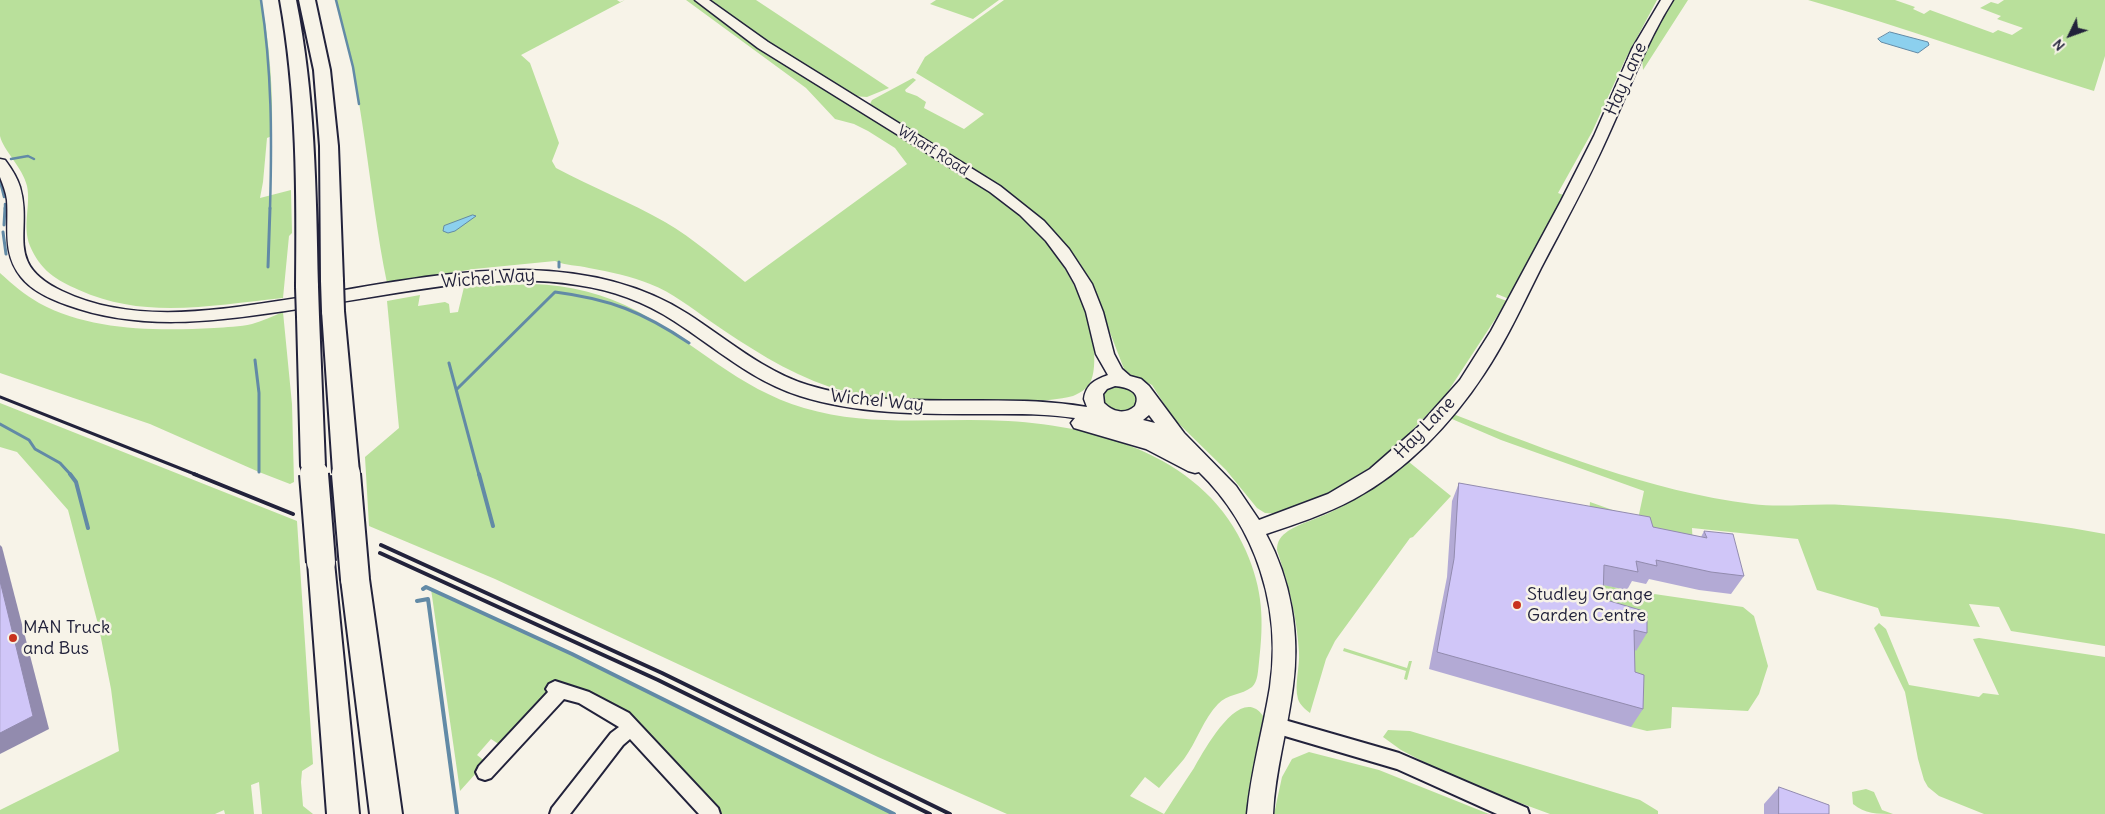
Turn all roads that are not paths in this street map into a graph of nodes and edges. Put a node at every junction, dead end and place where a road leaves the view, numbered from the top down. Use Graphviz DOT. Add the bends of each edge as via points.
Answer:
graph roads {
  1 [pos="288,0"];
  2 [pos="307,0"];
  3 [pos="701,0"];
  4 [pos="1667,0"];
  5 [pos="0,163"];
  6 [pos="1104,353"];
  7 [pos="1124,380"];
  8 [pos="1095,390"];
  9 [pos="1146,395"];
  10 [pos="1012,408"];
  11 [pos="1047,408"];
  12 [pos="1113,417"];
  13 [pos="1182,444"];
  14 [pos="1220,481"];
  15 [pos="1253,530"];
  16 [pos="1274,725"];
  17 [pos="631,727"];
  18 [pos="485,772"];
  19 [pos="343,814"];
  20 [pos="386,814"];
  21 [pos="559,814"];
  22 [pos="711,814"];
  23 [pos="1260,814"];
  24 [pos="1520,814"];
  1 -- 19 [label="highway, bridge" via="302,73 314,466"];
  2 -- 20 [label="highway, bridge" via="322,70 329,146 333,311 355,579"];
  3 -- 6 [label="street, Wharf Road" via="741,30 1028,213 1076,270 1093,307"];
  4 -- 15 [label="street, Hay Lane" via="1644,38 1602,135 1560,220 1468,383 1409,447 1373,477 1318,507"];
  5 -- 10 [label="street, Wichel Way" via="13,192 13,242 22,267 56,295 95,309 143,316 197,316 468,278 550,276 601,284 639,295 680,317 755,370 804,391 874,405"];
  6 -- 7 [label="street, Wharf Road" via="1112,369"];
  6 -- 8 [label="street, Wharf Road"];
  7 -- 8 [label="street" via="1107,382"];
  7 -- 9 [label="street, Wharf Road" via="1137,385"];
  8 -- 11 [label="street, Wichel Way" via="1072,403"];
  8 -- 12 [label="street, Wharf Road" via="1092,400 1096,408"];
  9 -- 12 [label="street" via="1146,405 1139,413 1131,417"];
  9 -- 13 [label="street, Wharf Road"];
  10 -- 11 [label="street, Wichel Way"];
  10 -- 14 [label="street" via="1144,440"];
  11 -- 12 [label="street, Wichel Way"];
  12 -- 13 [label="street, Wharf Road" via="1154,430"];
  13 -- 14 [label="street, Wharf Road"];
  14 -- 15 [label="street, Wharf Road"];
  15 -- 16 [label="street" via="1274,577 1284,629 1283,676"];
  16 -- 23 [label="street"];
  16 -- 24 [label="street" via="1386,757"];
  17 -- 18 [label="street" via="608,709 558,689"];
  17 -- 21 [label="street"];
  17 -- 22 [label="street"];
}
